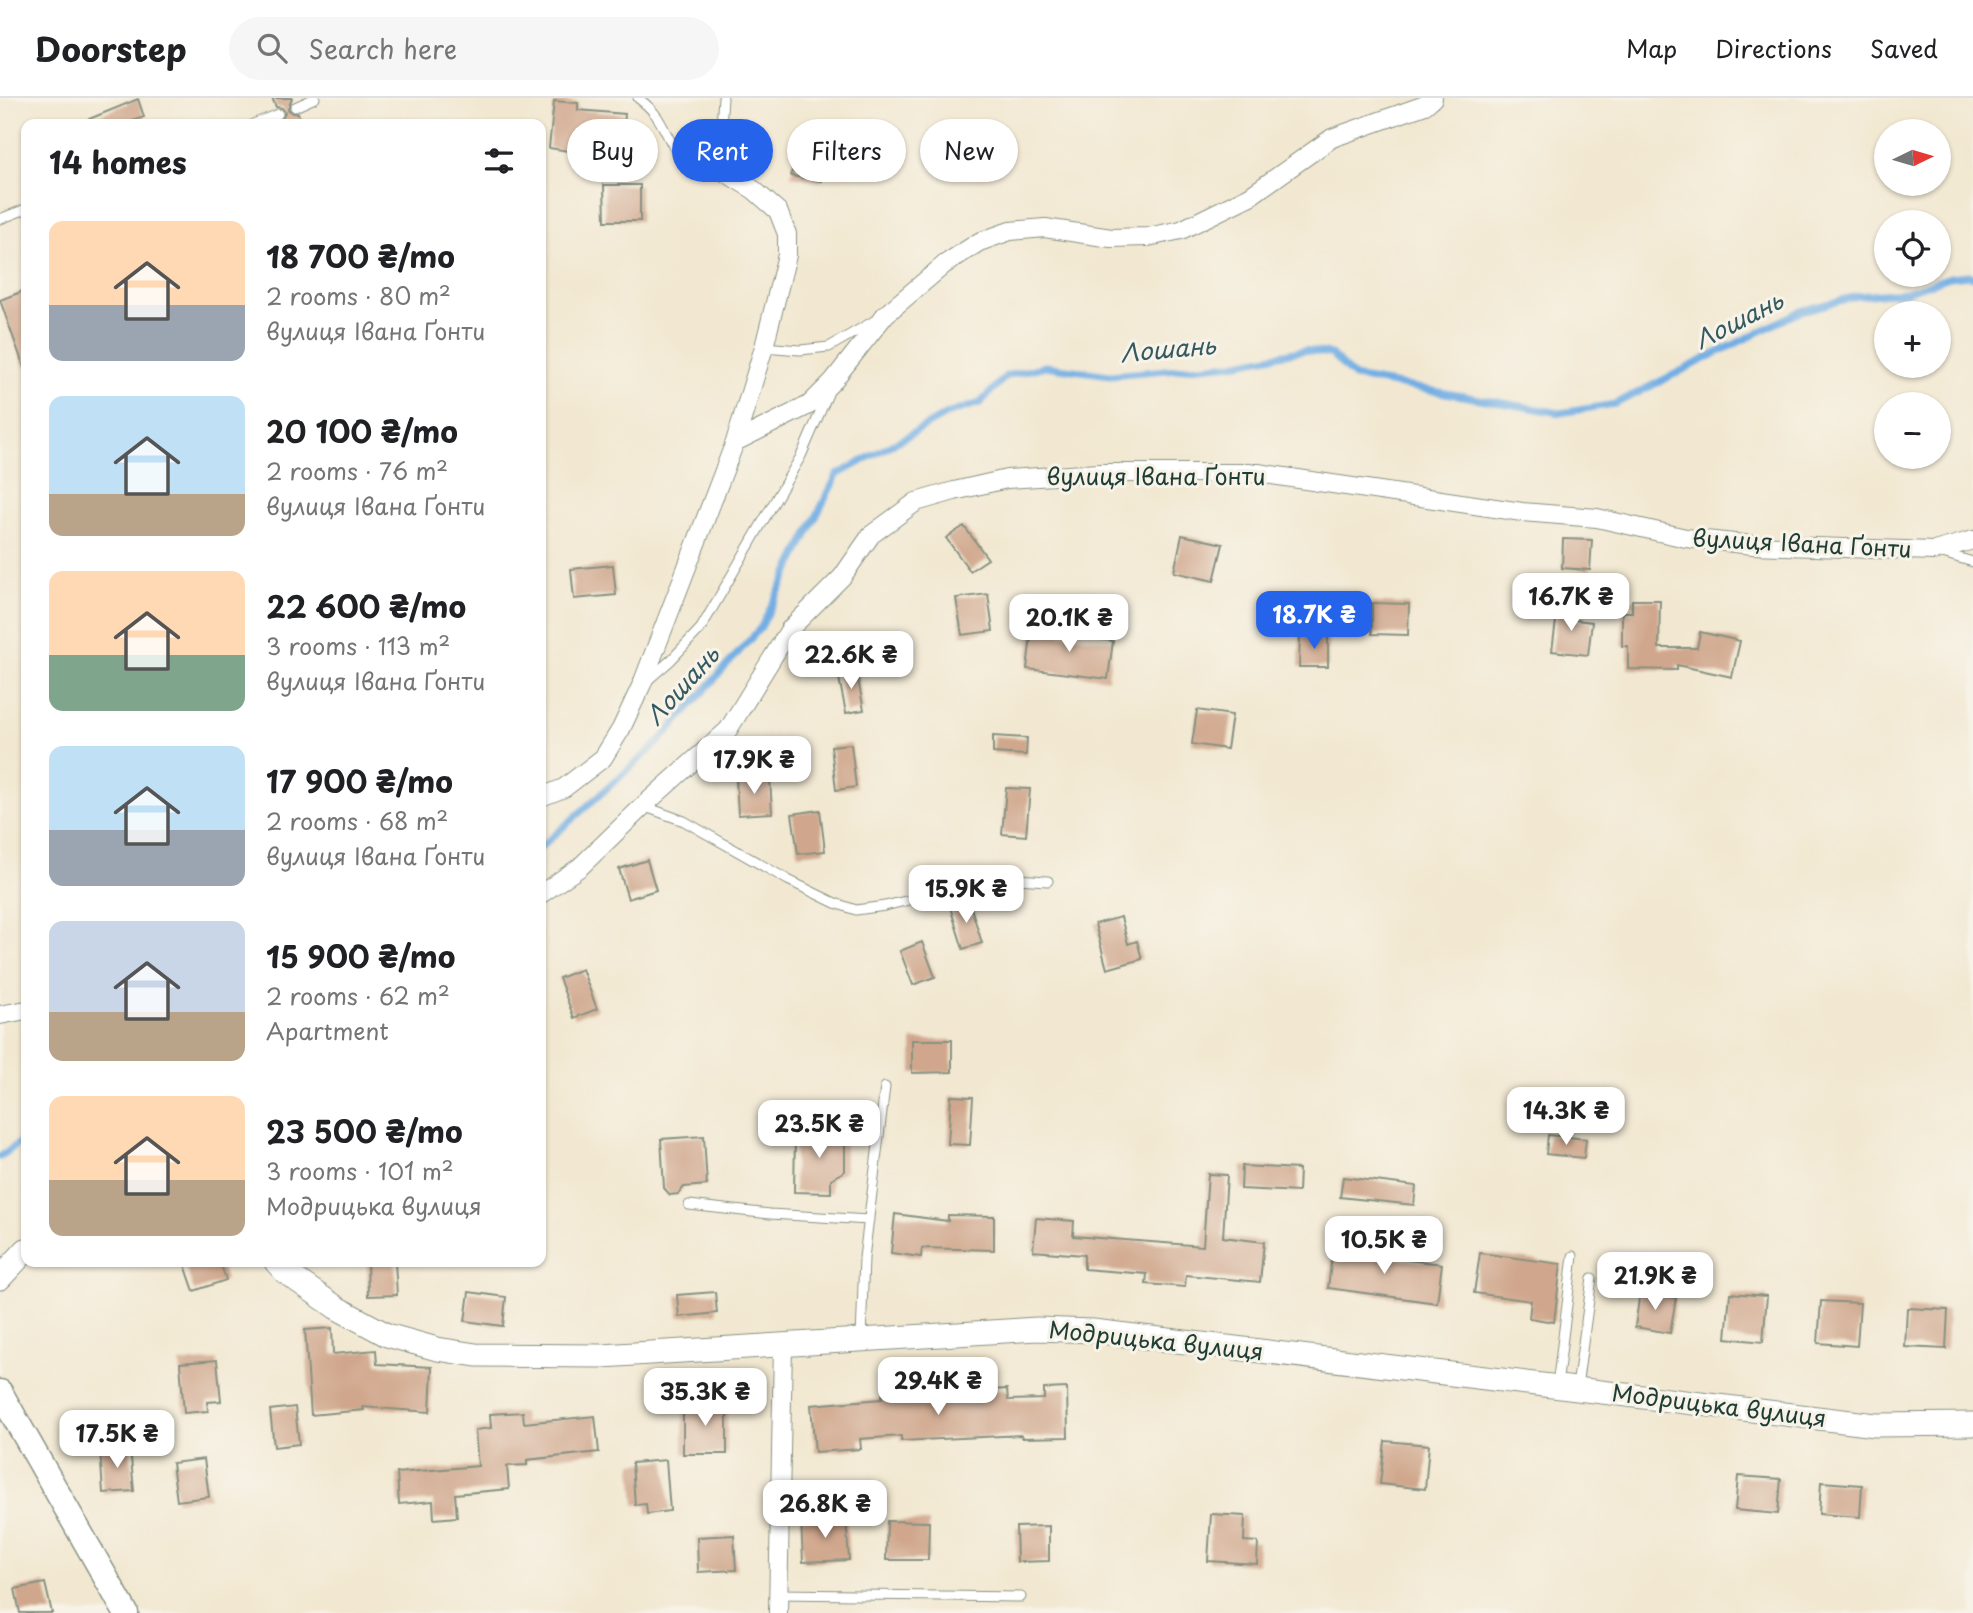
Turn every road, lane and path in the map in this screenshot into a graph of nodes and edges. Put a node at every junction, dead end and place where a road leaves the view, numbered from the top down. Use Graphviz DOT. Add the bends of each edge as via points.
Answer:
graph roads {
  1 [pos="316,98"];
  2 [pos="638,98"];
  3 [pos="723,98"];
  4 [pos="1433,98"];
  5 [pos="295,107"];
  6 [pos="278,114"];
  7 [pos="266,119"];
  8 [pos="722,119"];
  9 [pos="672,142"];
  10 [pos="741,182"];
  11 [pos="21,211"];
  12 [pos="0,219"];
  13 [pos="885,315"];
  14 [pos="764,347"];
  15 [pos="833,382"];
  16 [pos="735,442"];
  17 [pos="1973,540"];
  18 [pos="1934,551"];
  19 [pos="1973,562"];
  20 [pos="642,684"];
  21 [pos="546,795"];
  22 [pos="643,806"];
  23 [pos="1048,881"];
  24 [pos="546,891"];
  25 [pos="21,1011"];
  26 [pos="0,1015"];
  27 [pos="885,1087"];
  28 [pos="689,1205"];
  29 [pos="869,1220"];
  30 [pos="21,1255"];
  31 [pos="1573,1255"];
  32 [pos="282,1267"];
  33 [pos="0,1278"];
  34 [pos="1592,1278"];
  35 [pos="861,1341"];
  36 [pos="783,1344"];
  37 [pos="1567,1388"];
  38 [pos="0,1392"];
  39 [pos="1973,1424"];
  40 [pos="778,1594"];
  41 [pos="1021,1597"];
  42 [pos="126,1613"];
  43 [pos="778,1613"];
  1 -- 5 [label="lane"];
  2 -- 9 [label="lane" via="662,120"];
  3 -- 8 [label="lane"];
  4 -- 13 [label="street" via="1425,105 1332,138 1250,196 1181,230 1111,238 1045,228 1010,231 979,242"];
  6 -- 7 [label="lane"];
  10 -- 14 [label="street" via="778,211 787,234 787,255"];
  11 -- 12 [label="lane"];
  13 -- 14 [label="lane" via="829,347"];
  13 -- 15 [label="street"];
  14 -- 16 [label="street"];
  15 -- 16 [label="street" via="809,405"];
  15 -- 20 [label="lane" via="801,457 701,628"];
  16 -- 20 [label="street"];
  17 -- 18 [label="street, вулиця Івана Ґонти"];
  18 -- 19 [label="lane"];
  18 -- 22 [label="street, вулиця Івана Ґонти" via="1686,538 1597,518 1522,512 1258,473 1099,473 1007,479 916,502 871,535 842,577 790,629 727,730"];
  20 -- 21 [label="street" via="603,758 564,788"];
  22 -- 23 [label="lane" via="684,821 788,880 856,909 998,878"];
  22 -- 24 [label="street, вулиця Івана Ґонти" via="580,867"];
  25 -- 26 [label="street"];
  27 -- 29 [label="lane"];
  28 -- 29 [label="lane"];
  29 -- 35 [label="lane"];
  30 -- 33 [label="street"];
  31 -- 37 [label="lane"];
  32 -- 36 [label="street, Модрицька вулиця" via="387,1335 476,1355 564,1356"];
  34 -- 37 [label="lane"];
  35 -- 36 [label="street, Модрицька вулиця"];
  35 -- 37 [label="street, Модрицька вулиця" via="1037,1329 1093,1331"];
  36 -- 40 [label="street"];
  37 -- 39 [label="street, Модрицька вулиця" via="1876,1425"];
  38 -- 42 [label="main road"];
  40 -- 41 [label="lane"];
  40 -- 43 [label="street"];
}
